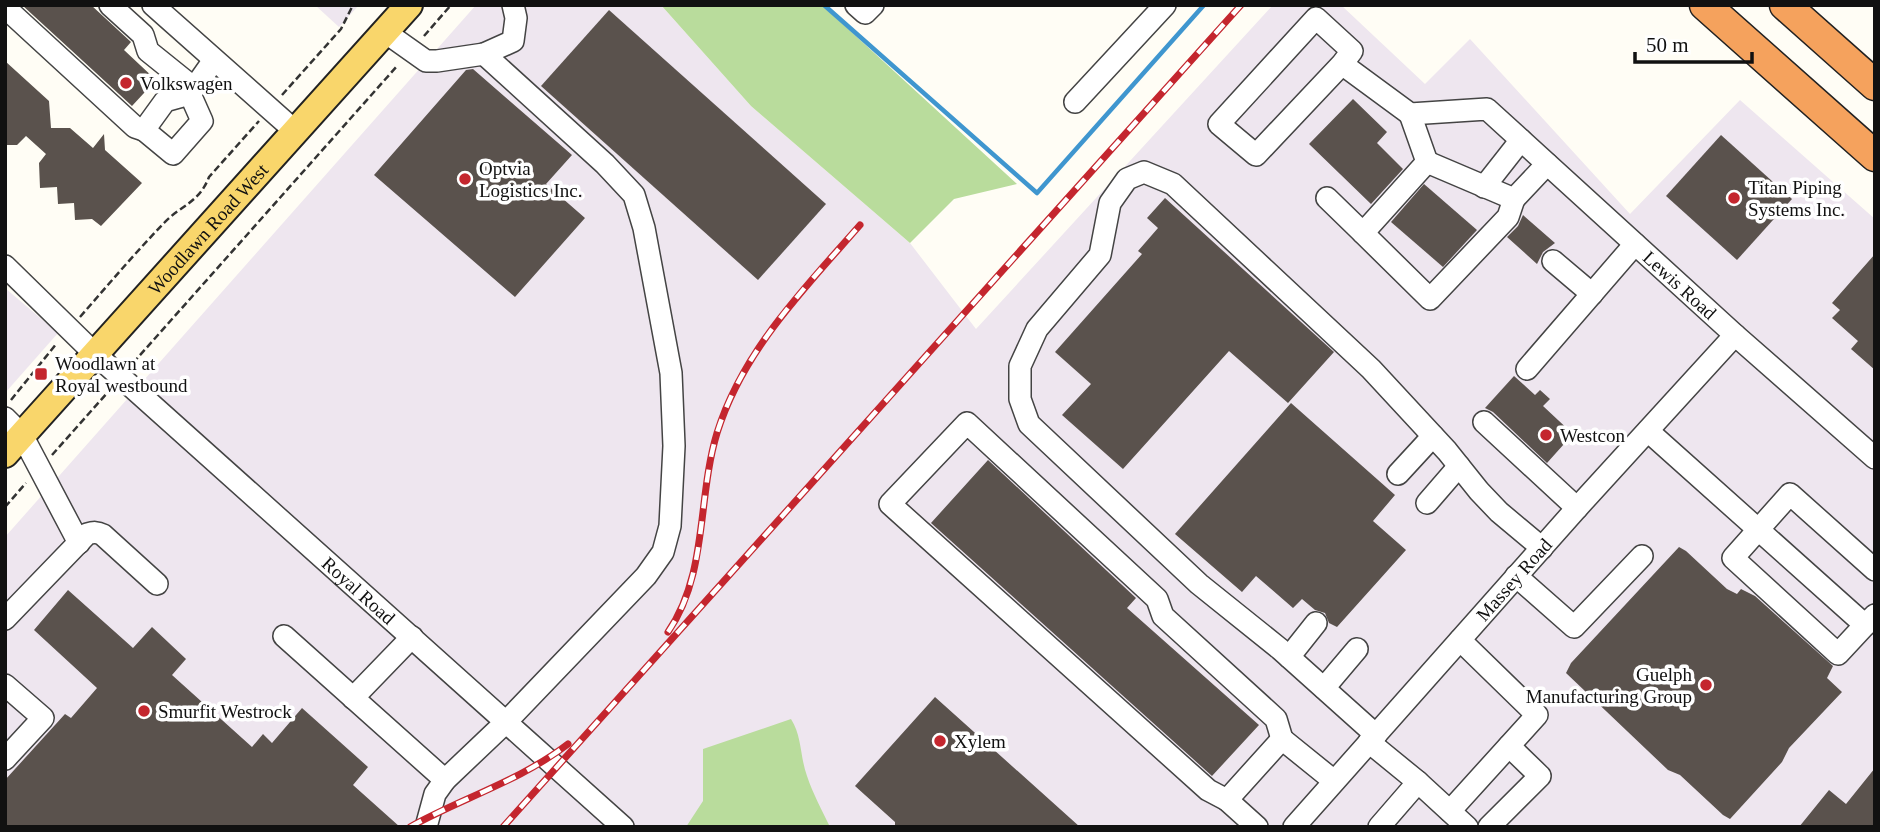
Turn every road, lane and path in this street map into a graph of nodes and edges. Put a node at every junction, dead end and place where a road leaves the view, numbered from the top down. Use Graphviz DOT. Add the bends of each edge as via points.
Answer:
graph roads {
  1 [pos="5,5"];
  2 [pos="110,5"];
  3 [pos="153,5"];
  4 [pos="353,5"];
  5 [pos="409,5"];
  6 [pos="451,5"];
  7 [pos="513,5"];
  8 [pos="856,5"];
  9 [pos="873,5"];
  10 [pos="1164,5"];
  11 [pos="1705,5"];
  12 [pos="1785,5"];
  13 [pos="385,32"];
  14 [pos="411,51"];
  15 [pos="484,54"];
  16 [pos="214,60"];
  17 [pos="1342,64"];
  18 [pos="1875,85"];
  19 [pos="192,91"];
  20 [pos="1075,102"];
  21 [pos="270,109"];
  22 [pos="1410,114"];
  23 [pos="144,130"];
  24 [pos="296,131"];
  25 [pos="1521,140"];
  26 [pos="1875,156"];
  27 [pos="1427,162"];
  28 [pos="1547,164"];
  29 [pos="1484,187"];
  30 [pos="1327,198"];
  31 [pos="1514,199"];
  32 [pos="1363,233"];
  33 [pos="1635,244"];
  34 [pos="1553,261"];
  35 [pos="5,266"];
  36 [pos="1592,293"];
  37 [pos="69,329"];
  38 [pos="1735,335"];
  39 [pos="95,354"];
  40 [pos="1527,369"];
  41 [pos="121,377"];
  42 [pos="5,409"];
  43 [pos="1484,422"];
  44 [pos="1648,431"];
  45 [pos="11,435"];
  46 [pos="1433,436"];
  47 [pos="1875,458"];
  48 [pos="1459,466"];
  49 [pos="40,468"];
  50 [pos="1398,474"];
  51 [pos="1427,503"];
  52 [pos="5,507"];
  53 [pos="1577,508"];
  54 [pos="1759,530"];
  55 [pos="79,543"];
  56 [pos="1542,548"];
  57 [pos="1642,556"];
  58 [pos="1875,570"];
  59 [pos="1517,576"];
  60 [pos="157,584"];
  61 [pos="6,616"];
  62 [pos="1870,620"];
  63 [pos="1317,622"];
  64 [pos="284,636"];
  65 [pos="412,637"];
  66 [pos="1460,640"];
  67 [pos="1357,649"];
  68 [pos="1289,657"];
  69 [pos="5,685"];
  70 [pos="1324,688"];
  71 [pos="353,698"];
  72 [pos="506,721"];
  73 [pos="1372,738"];
  74 [pos="1282,739"];
  75 [pos="1509,746"];
  76 [pos="8,751"];
  77 [pos="445,780"];
  78 [pos="1334,781"];
  79 [pos="1418,782"];
  80 [pos="1227,800"];
  81 [pos="1450,811"];
  82 [pos="426,827"];
  83 [pos="623,827"];
  84 [pos="1257,827"];
  85 [pos="1294,827"];
  86 [pos="1379,827"];
  87 [pos="1467,827"];
  88 [pos="1489,827"];
  1 -- 23 [label="street" via="135,127"];
  2 -- 19 [label="street" via="143,35 148,51"];
  3 -- 16 [label="street"];
  4 -- 21 [label="path" via="341,29"];
  5 -- 13 [label="main road, Woodlawn Road West"];
  6 -- 14 [label="path"];
  7 -- 15 [label="street" via="513,41"];
  8 -- 9 [label="street" via="866,13"];
  10 -- 20 [label="street"];
  11 -- 26 [label="highway"];
  12 -- 18 [label="highway"];
  13 -- 14 [label="street"];
  13 -- 24 [label="main road, Woodlawn Road West"];
  14 -- 15 [label="street" via="426,61"];
  14 -- 41 [label="path"];
  15 -- 72 [label="street" via="634,195 671,373 674,446 670,526 663,552 646,576"];
  16 -- 19 [label="street"];
  16 -- 21 [label="street"];
  17 -- 17 [label="street" via="1256,155 1219,124 1316,18 1352,51"];
  17 -- 22 [label="street"];
  19 -- 23 [label="street" via="165,101"];
  19 -- 23 [label="street" via="202,121 173,154"];
  21 -- 24 [label="street"];
  21 -- 37 [label="path" via="209,177 192,203 167,220"];
  22 -- 25 [label="street, Lewis Road" via="1487,109"];
  22 -- 27 [label="street"];
  24 -- 39 [label="main road, Woodlawn Road West"];
  25 -- 28 [label="street, Lewis Road"];
  25 -- 29 [label="street"];
  27 -- 29 [label="street"];
  27 -- 32 [label="street"];
  28 -- 31 [label="street"];
  28 -- 33 [label="street, Lewis Road"];
  29 -- 31 [label="street"];
  30 -- 32 [label="street"];
  31 -- 32 [label="street" via="1508,217 1430,299"];
  33 -- 36 [label="street"];
  33 -- 38 [label="street, Lewis Road"];
  34 -- 36 [label="street"];
  35 -- 37 [label="street, Royal Road"];
  36 -- 40 [label="street"];
  37 -- 39 [label="street, Royal Road"];
  37 -- 42 [label="path"];
  38 -- 44 [label="street, Massey Road"];
  38 -- 47 [label="street, Lewis Road"];
  39 -- 41 [label="street, Royal Road"];
  39 -- 45 [label="main road, Woodlawn Road West"];
  41 -- 49 [label="path"];
  41 -- 65 [label="street, Royal Road"];
  43 -- 53 [label="street"];
  44 -- 53 [label="street, Massey Road"];
  44 -- 54 [label="street"];
  45 -- 49 [label="street"];
  46 -- 48 [label="street"];
  46 -- 50 [label="street"];
  46 -- 68 [label="street" via="1371,369 1173,184 1144,172 1127,179 1110,203 1100,255 1037,329 1020,366 1020,399 1029,424 1199,584"];
  48 -- 51 [label="street"];
  48 -- 56 [label="street" via="1499,512"];
  49 -- 52 [label="path"];
  49 -- 55 [label="street"];
  53 -- 56 [label="street, Massey Road"];
  54 -- 58 [label="street" via="1790,494"];
  54 -- 62 [label="street"];
  54 -- 62 [label="street" via="1733,558 1838,654"];
  55 -- 60 [label="street" via="87,534 103,535"];
  55 -- 61 [label="street"];
  56 -- 59 [label="street, Massey Road"];
  57 -- 59 [label="street" via="1574,627"];
  59 -- 66 [label="street, Massey Road"];
  63 -- 68 [label="street"];
  64 -- 71 [label="street"];
  65 -- 71 [label="street"];
  65 -- 72 [label="street, Royal Road"];
  66 -- 73 [label="street, Massey Road"];
  66 -- 75 [label="street" via="1537,715"];
  67 -- 70 [label="street"];
  68 -- 70 [label="street"];
  69 -- 76 [label="street" via="43,718"];
  70 -- 73 [label="street"];
  71 -- 77 [label="street"];
  72 -- 77 [label="street"];
  72 -- 83 [label="street, Royal Road"];
  73 -- 78 [label="street, Massey Road"];
  73 -- 79 [label="street"];
  74 -- 78 [label="street"];
  74 -- 80 [label="street"];
  74 -- 80 [label="street" via="1276,719 1163,616 1157,599 967,423 890,503 1208,790"];
  75 -- 81 [label="street"];
  75 -- 88 [label="street" via="1539,776"];
  77 -- 82 [label="street" via="432,800"];
  78 -- 85 [label="street, Massey Road"];
  79 -- 81 [label="street"];
  79 -- 86 [label="street"];
  80 -- 84 [label="street"];
  81 -- 87 [label="street"];
}
